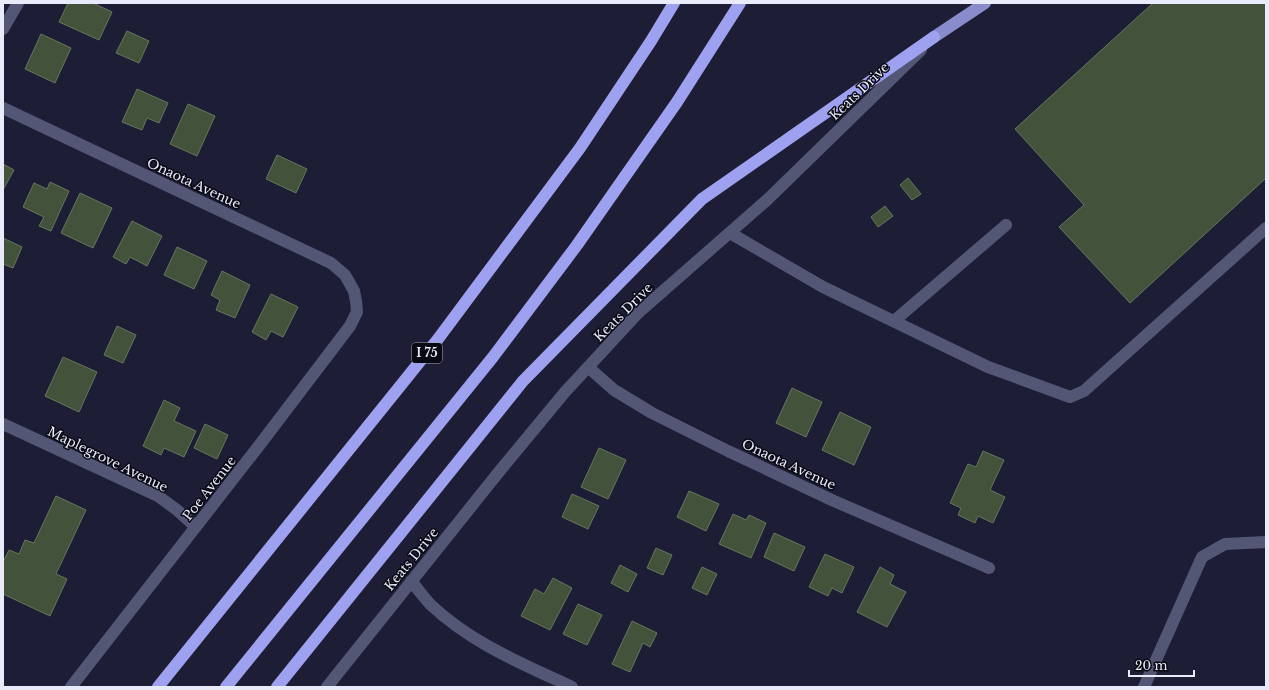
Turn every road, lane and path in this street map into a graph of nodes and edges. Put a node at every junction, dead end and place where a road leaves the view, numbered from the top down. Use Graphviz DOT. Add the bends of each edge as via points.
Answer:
graph roads {
  1 [pos="18,3"];
  2 [pos="674,3"];
  3 [pos="740,3"];
  4 [pos="985,3"];
  5 [pos="3,29"];
  6 [pos="934,37"];
  7 [pos="3,108"];
  8 [pos="1006,225"];
  9 [pos="1266,228"];
  10 [pos="730,233"];
  11 [pos="356,301"];
  12 [pos="894,321"];
  13 [pos="588,367"];
  14 [pos="3,424"];
  15 [pos="196,527"];
  16 [pos="1266,542"];
  17 [pos="989,568"];
  18 [pos="412,581"];
  19 [pos="71,687"];
  20 [pos="158,687"];
  21 [pos="226,687"];
  22 [pos="277,687"];
  23 [pos="327,687"];
  24 [pos="572,687"];
  25 [pos="1144,687"];
  1 -- 5 [label="street"];
  2 -- 20 [label="highway, I 75" via="580,148 438,339"];
  3 -- 21 [label="highway" via="668,115 577,245 502,345"];
  4 -- 6 [label="main road, Keats Drive"];
  6 -- 10 [label="street, Keats Drive"];
  6 -- 22 [label="highway" via="702,199 523,380"];
  7 -- 11 [label="street, Onaota Avenue" via="331,264 345,275 354,291"];
  8 -- 12 [label="street"];
  9 -- 12 [label="street" via="1084,391 1070,397 988,367"];
  10 -- 12 [label="street" via="824,287"];
  10 -- 13 [label="street, Keats Drive" via="638,313"];
  11 -- 15 [label="street, Poe Avenue" via="356,312 350,326"];
  13 -- 17 [label="street, Onaota Avenue" via="614,390 673,424 834,501"];
  13 -- 18 [label="street, Keats Drive" via="498,473"];
  14 -- 15 [label="street, Maplegrove Avenue" via="158,496"];
  15 -- 19 [label="street, Poe Avenue"];
  16 -- 25 [label="street" via="1225,544 1202,557"];
  18 -- 23 [label="street, Keats Drive"];
  18 -- 24 [label="street" via="430,604 492,649"];
}
